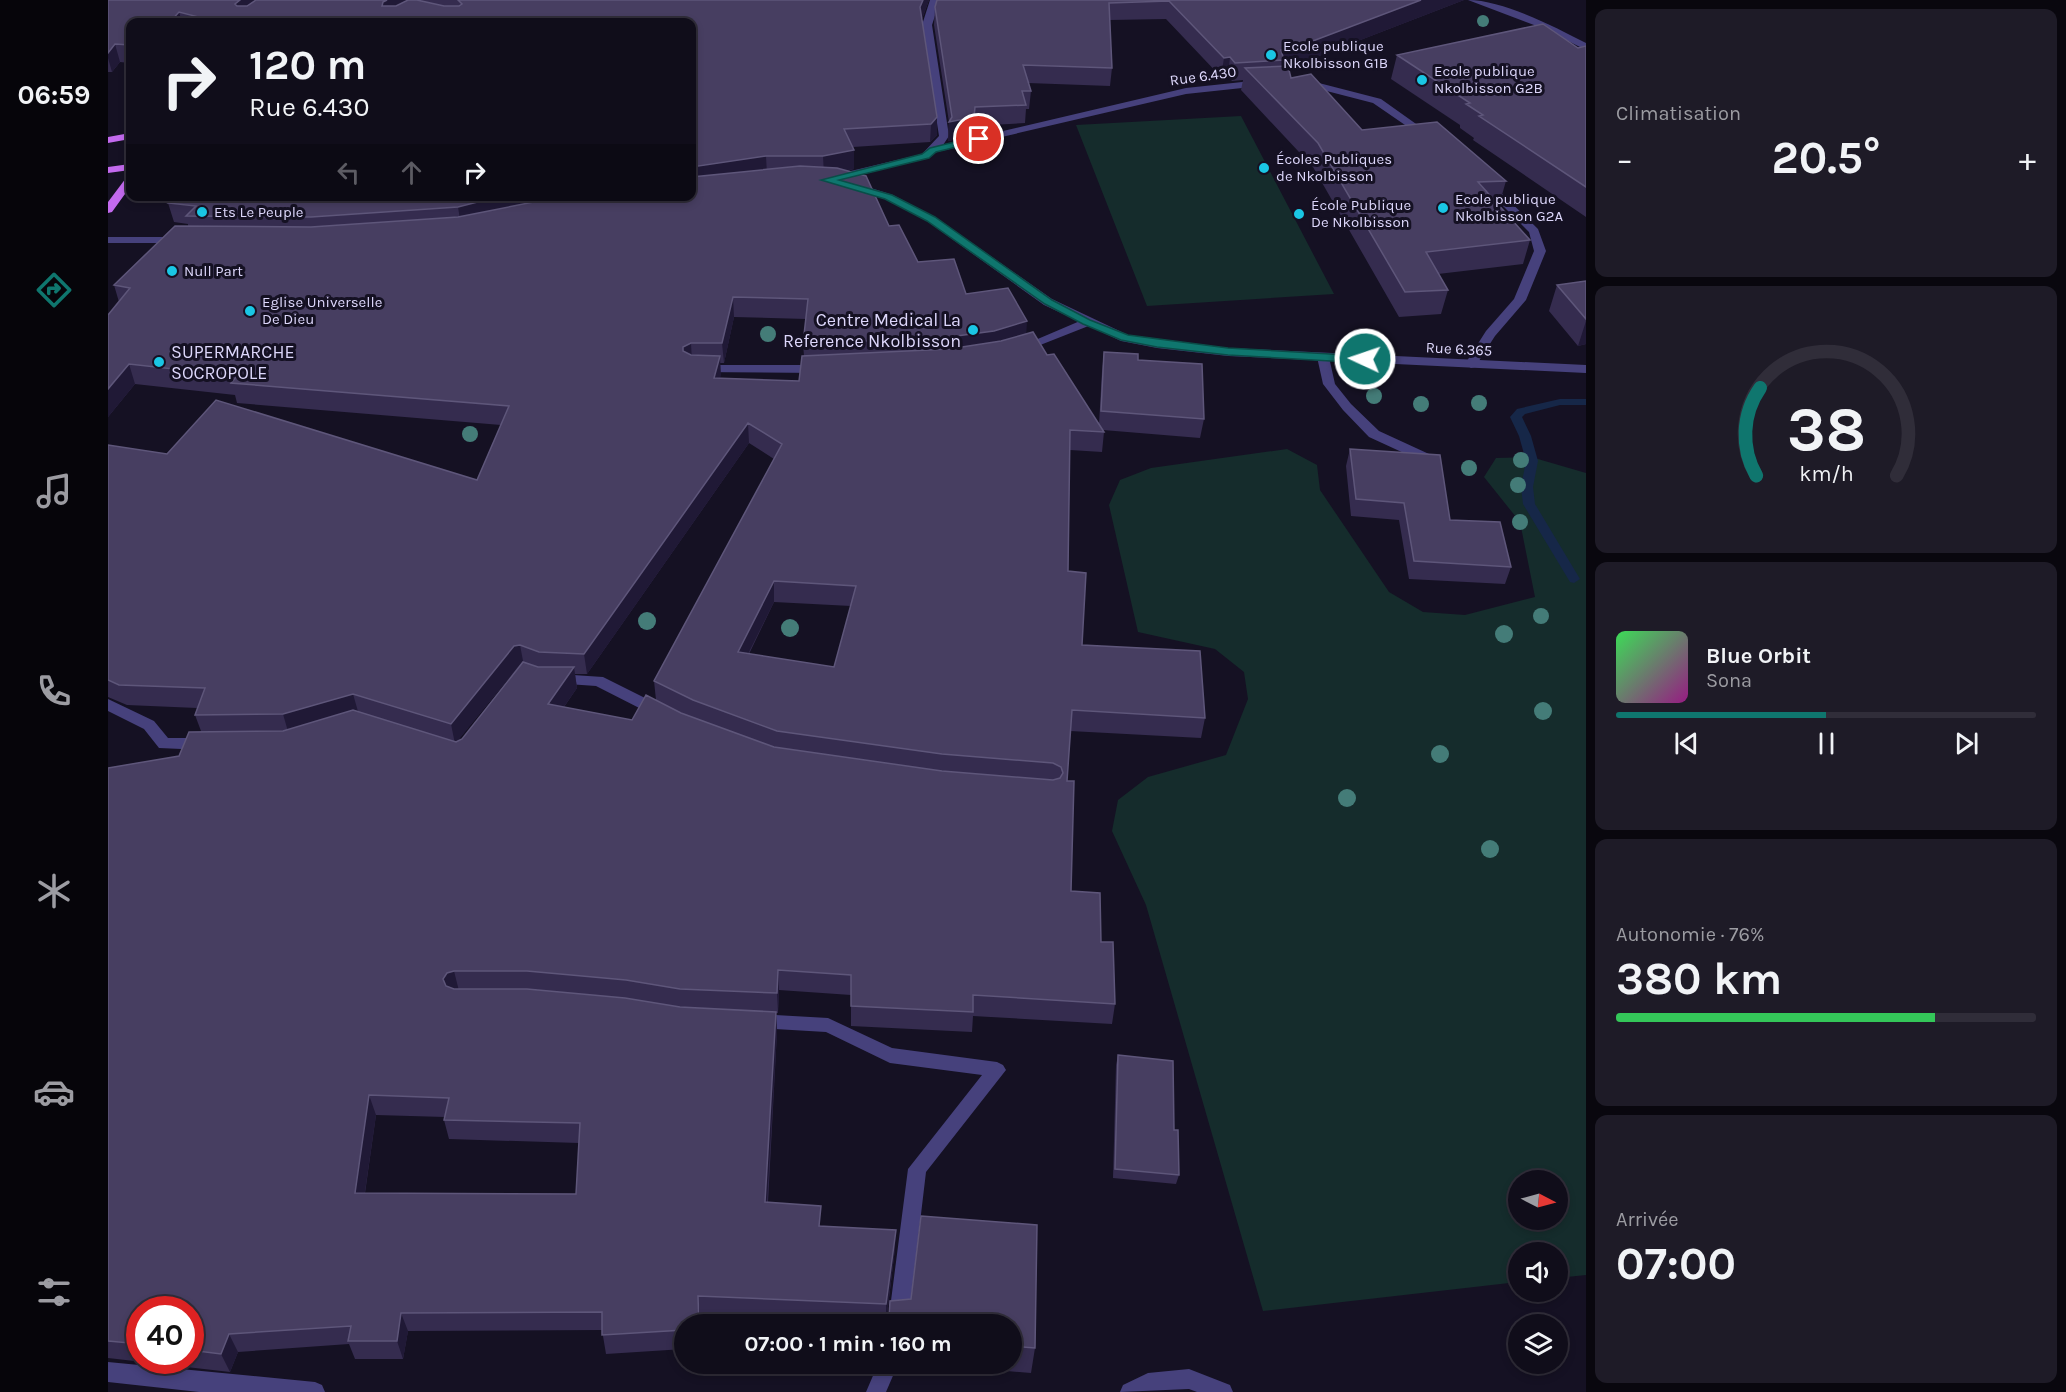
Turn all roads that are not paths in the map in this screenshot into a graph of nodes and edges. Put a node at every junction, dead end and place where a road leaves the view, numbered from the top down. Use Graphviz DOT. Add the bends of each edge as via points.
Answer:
graph roads {
  1 [pos="935,0"];
  2 [pos="1473,0"];
  3 [pos="1586,47"];
  4 [pos="1273,84"];
  5 [pos="1294,84"];
  6 [pos="126,126"];
  7 [pos="112,138"];
  8 [pos="1435,140"];
  9 [pos="933,150"];
  10 [pos="126,168"];
  11 [pos="108,170"];
  12 [pos="1480,178"];
  13 [pos="826,180"];
  14 [pos="126,185"];
  15 [pos="108,210"];
  16 [pos="108,240"];
  17 [pos="192,240"];
  18 [pos="1087,322"];
  19 [pos="1006,352"];
  20 [pos="1323,357"];
  21 [pos="1471,364"];
  22 [pos="692,369"];
  23 [pos="840,369"];
  24 [pos="1586,369"];
  25 [pos="1424,457"];
  26 [pos="541,680"];
  27 [pos="108,704"];
  28 [pos="669,717"];
  29 [pos="221,744"];
  30 [pos="738,1020"];
  31 [pos="899,1314"];
  32 [pos="108,1371"];
  33 [pos="884,1374"];
  34 [pos="315,1392"];
  35 [pos="876,1392"];
  36 [pos="1130,1392"];
  37 [pos="1223,1392"];
  1 -- 9 [label="street" via="927,25 944,136"];
  2 -- 3 [label="street" via="1545,26"];
  4 -- 9 [label="street, Rue 6.430" via="1186,91"];
  5 -- 8 [label="street" via="1315,85 1377,101"];
  6 -- 7 [label="main road"];
  9 -- 13 [label="street, Rue 6.430" via="926,156"];
  10 -- 11 [label="main road"];
  12 -- 21 [label="street" via="1534,231 1540,251 1520,300 1490,334"];
  13 -- 18 [label="street, Rue 6.365" via="889,197 931,219 1048,302"];
  14 -- 15 [label="main road"];
  16 -- 17 [label="street"];
  18 -- 19 [label="street"];
  18 -- 20 [label="street, Rue 6.365" via="1125,338 1157,344"];
  20 -- 21 [label="street, Rue 6.365"];
  20 -- 25 [label="street" via="1329,384 1374,434"];
  21 -- 24 [label="street, Rue 6.365"];
  22 -- 23 [label="street"];
  26 -- 28 [label="street" via="598,681"];
  27 -- 29 [label="street" via="149,725 164,744"];
  30 -- 31 [label="street" via="828,1025 890,1055 997,1070 917,1169"];
  32 -- 34 [label="street"];
  33 -- 35 [label="street"];
  36 -- 37 [label="street" via="1148,1383 1189,1379"];
}
